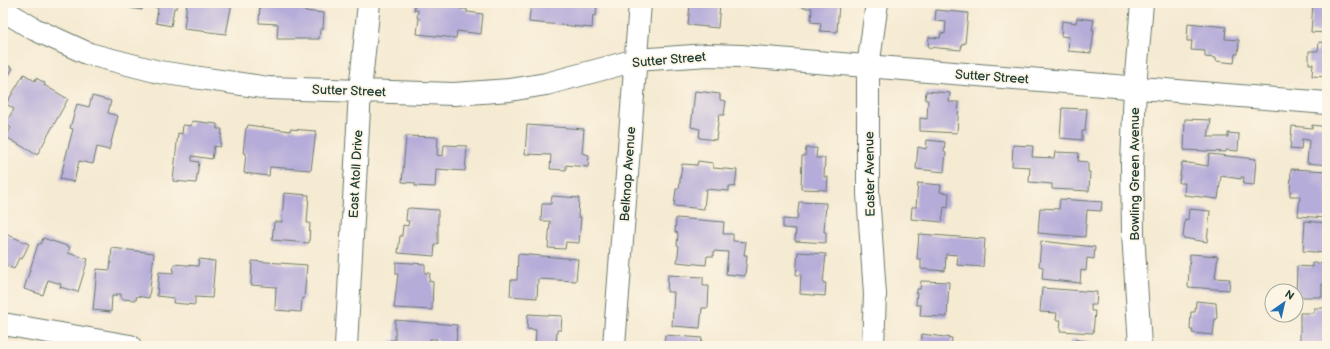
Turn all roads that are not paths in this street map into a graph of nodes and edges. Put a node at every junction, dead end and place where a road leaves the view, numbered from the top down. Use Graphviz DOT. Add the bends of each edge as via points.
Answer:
graph roads {
  1 [pos="369,3"];
  2 [pos="640,3"];
  3 [pos="877,3"];
  4 [pos="1142,3"];
  5 [pos="3,10"];
  6 [pos="636,60"];
  7 [pos="868,66"];
  8 [pos="1135,87"];
  9 [pos="360,91"];
  10 [pos="1327,103"];
  11 [pos="3,324"];
  12 [pos="130,346"];
  13 [pos="346,346"];
  14 [pos="614,346"];
  15 [pos="873,346"];
  16 [pos="1140,346"];
  1 -- 9 [label="street, East Atoll Drive"];
  2 -- 6 [label="street, Belknap Avenue"];
  3 -- 7 [label="street, Easter Avenue"];
  4 -- 8 [label="street, Bowling Green Avenue"];
  5 -- 9 [label="street, Sutter Street" via="34,29 89,54 159,72 268,88"];
  6 -- 7 [label="street, Sutter Street" via="708,55"];
  6 -- 9 [label="street, Sutter Street" via="546,84 510,90 454,94"];
  6 -- 14 [label="street, Belknap Avenue"];
  7 -- 8 [label="street, Sutter Street"];
  7 -- 15 [label="street, Easter Avenue" via="868,194 875,294"];
  8 -- 10 [label="street, Sutter Street"];
  8 -- 16 [label="street, Bowling Green Avenue" via="1133,232"];
  9 -- 13 [label="street, East Atoll Drive"];
  11 -- 12 [label="street"];
}
